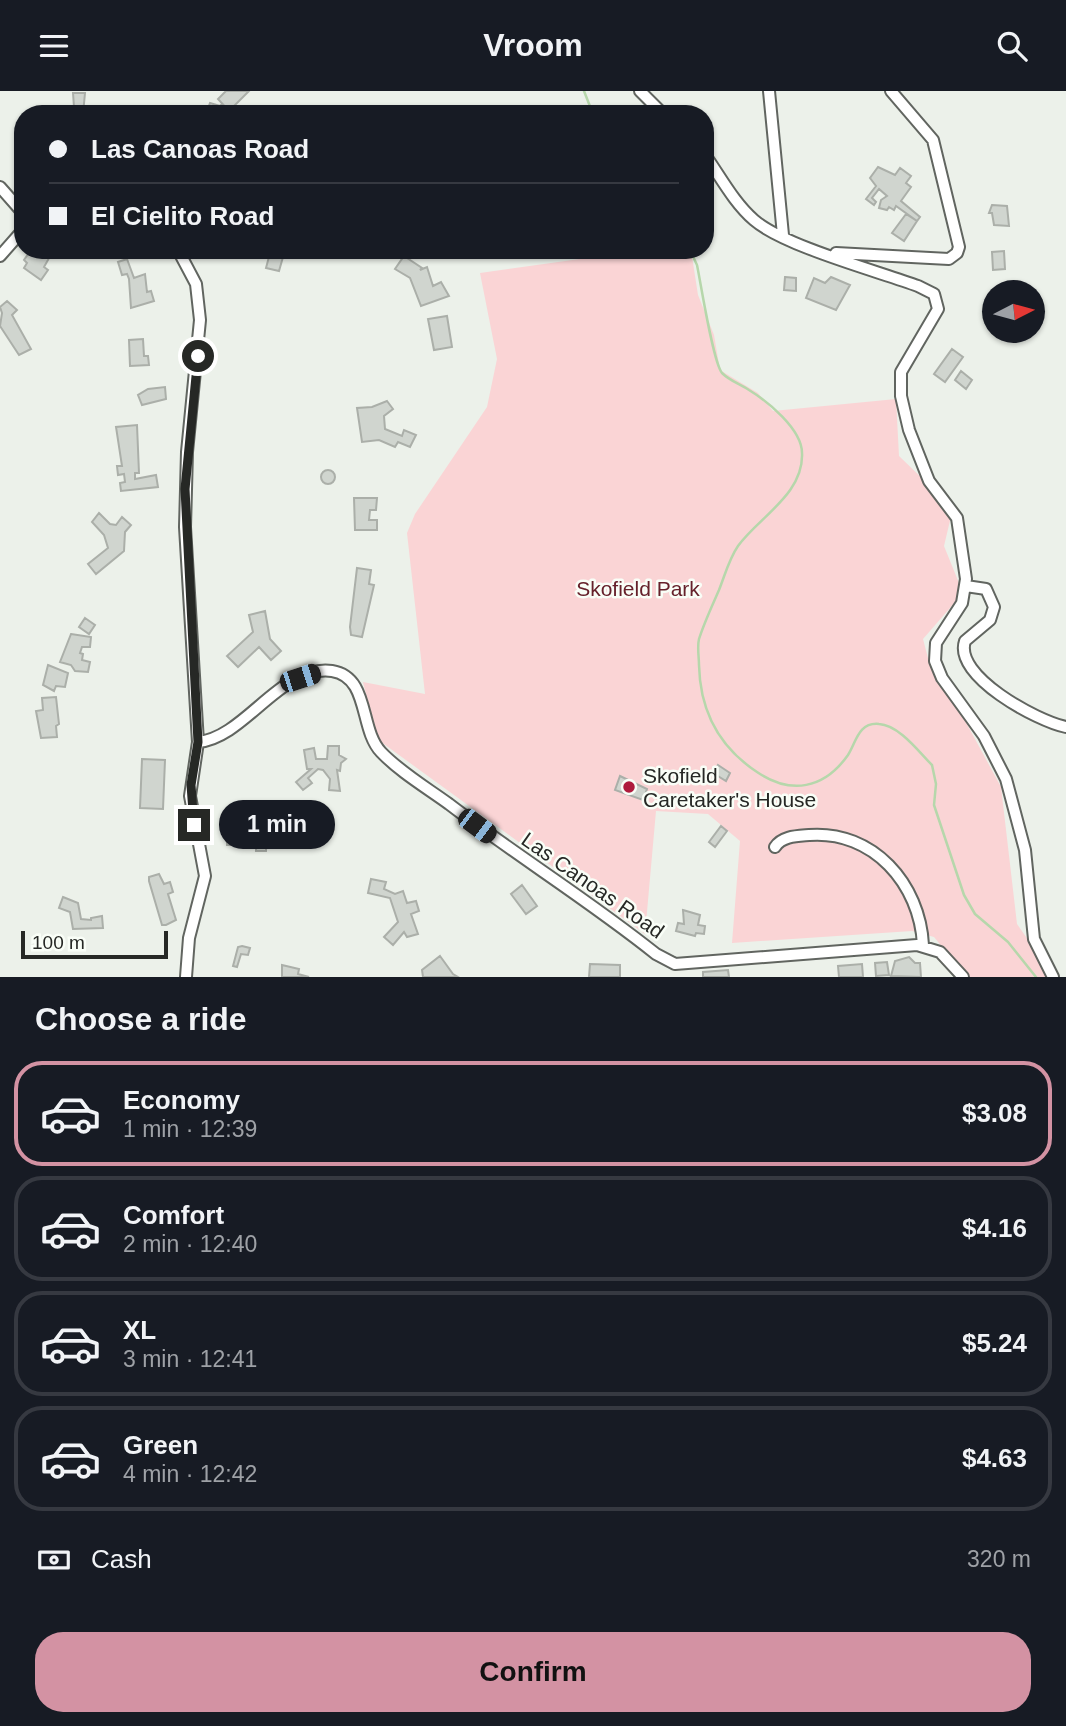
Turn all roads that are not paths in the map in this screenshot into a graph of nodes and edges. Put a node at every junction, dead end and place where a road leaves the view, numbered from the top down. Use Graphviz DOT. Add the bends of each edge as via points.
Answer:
graph roads {
  1 [pos="640,91"];
  2 [pos="769,91"];
  3 [pos="891,91"];
  4 [pos="654,105"];
  5 [pos="714,167"];
  6 [pos="0,187"];
  7 [pos="14,203"];
  8 [pos="783,235"];
  9 [pos="14,240"];
  10 [pos="822,253"];
  11 [pos="0,256"];
  12 [pos="183,259"];
  13 [pos="966,586"];
  14 [pos="1066,727"];
  15 [pos="198,742"];
  16 [pos="775,847"];
  17 [pos="923,945"];
  18 [pos="186,977"];
  19 [pos="963,977"];
  20 [pos="1053,977"];
  1 -- 4 [label="street"];
  2 -- 8 [label="street"];
  3 -- 10 [label="street" via="933,141 957,253 949,258"];
  5 -- 8 [label="street" via="747,213 761,226"];
  6 -- 7 [label="street"];
  8 -- 10 [label="street"];
  9 -- 11 [label="street"];
  10 -- 13 [label="street" via="918,286 937,299 935,319 912,348 901,372 901,396 929,481 957,518"];
  12 -- 15 [label="street" via="196,284 200,320 185,489"];
  13 -- 14 [label="street" via="986,589 994,607 990,620 965,641 963,656 969,669 1028,714"];
  13 -- 20 [label="street" via="962,603 936,643 936,667 984,736 1006,779 1025,850 1034,939"];
  15 -- 17 [label="street, Las Canoas Road" via="218,737 300,678 333,671 355,685 369,733 383,754 496,840 675,964"];
  15 -- 18 [label="street" via="190,796 205,876 189,938"];
  16 -- 17 [label="street" via="785,838 824,835 867,847 896,873 913,898"];
  17 -- 19 [label="street" via="940,952"];
}
